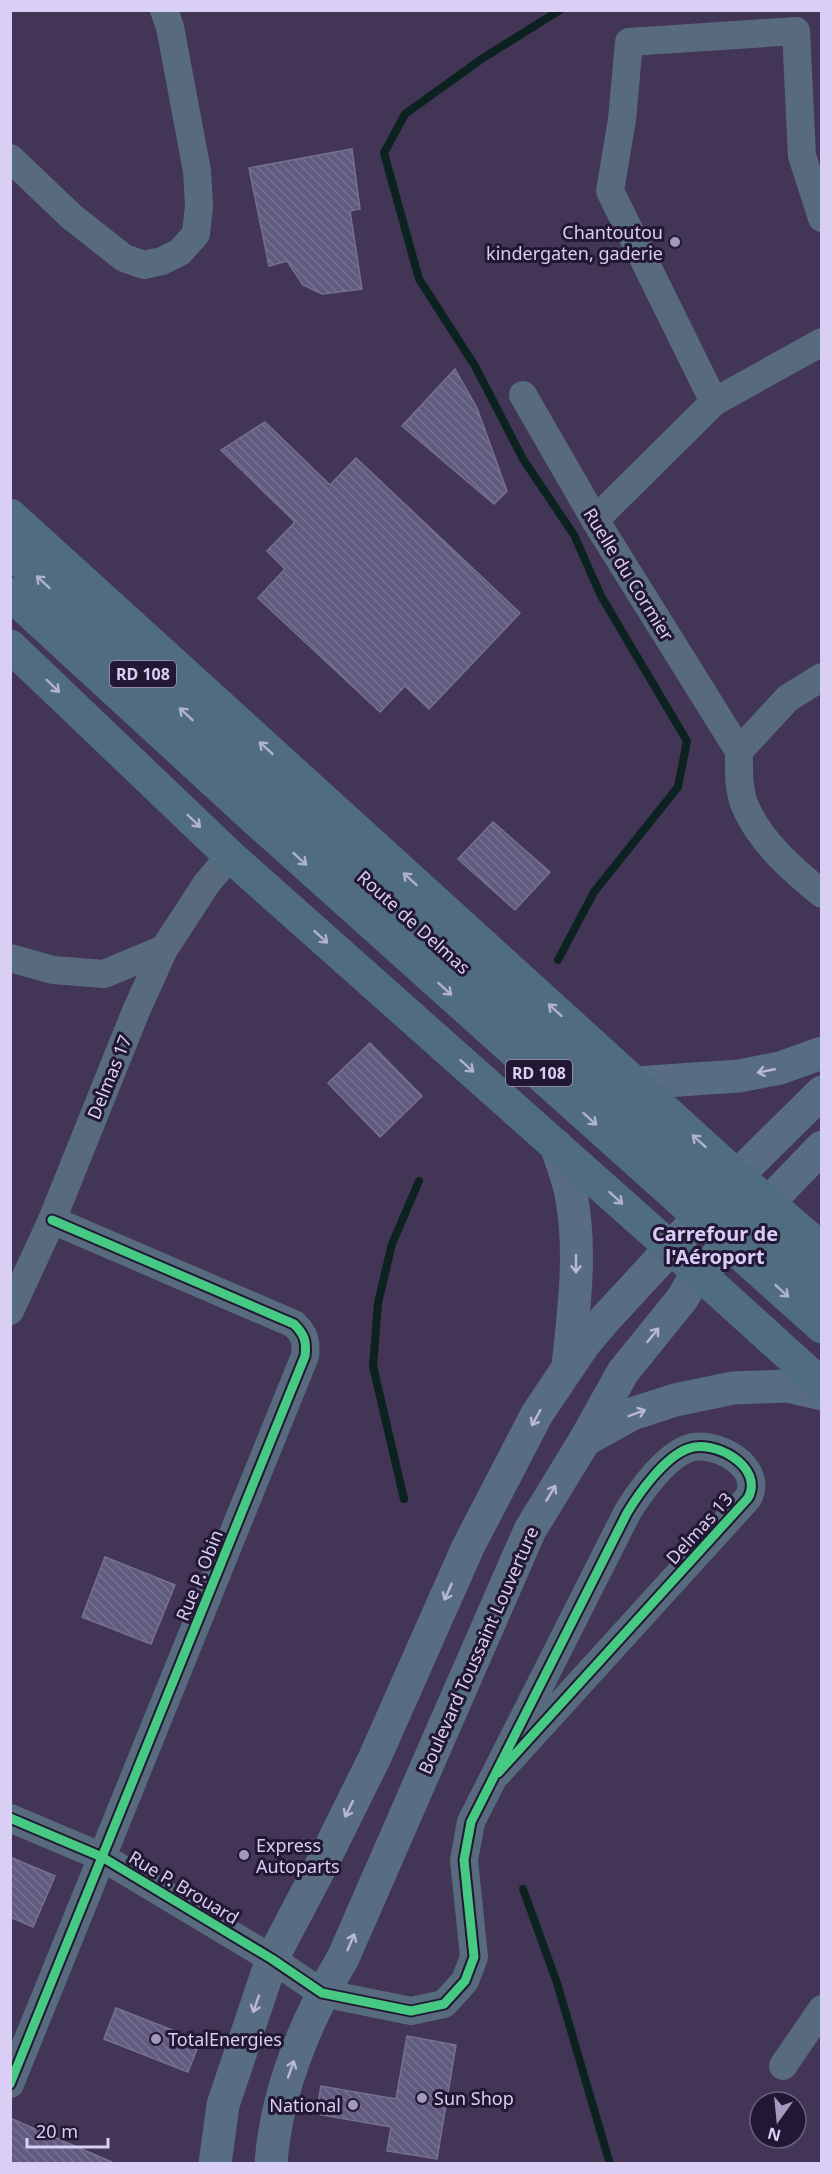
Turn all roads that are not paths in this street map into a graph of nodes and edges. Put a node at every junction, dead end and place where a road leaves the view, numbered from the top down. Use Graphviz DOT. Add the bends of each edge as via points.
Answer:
graph roads {
  1 [pos="164,10"];
  2 [pos="10,158"];
  3 [pos="822,218"];
  4 [pos="822,342"];
  5 [pos="523,395"];
  6 [pos="714,402"];
  7 [pos="10,515"];
  8 [pos="595,520"];
  9 [pos="10,551"];
  10 [pos="10,594"];
  11 [pos="10,646"];
  12 [pos="822,677"];
  13 [pos="739,751"];
  14 [pos="266,808"];
  15 [pos="230,856"];
  16 [pos="822,894"];
  17 [pos="164,949"];
  18 [pos="10,958"];
  19 [pos="822,1053"];
  20 [pos="635,1083"];
  21 [pos="822,1092"];
  22 [pos="556,1145"];
  23 [pos="822,1148"];
  24 [pos="737,1176"];
  25 [pos="775,1196"];
  26 [pos="52,1220"];
  27 [pos="822,1249"];
  28 [pos="661,1259"];
  29 [pos="700,1275"];
  30 [pos="822,1290"];
  31 [pos="10,1311"];
  32 [pos="822,1327"];
  33 [pos="567,1369"];
  34 [pos="822,1385"];
  35 [pos="822,1394"];
  36 [pos="585,1440"];
  37 [pos="498,1773"];
  38 [pos="10,1818"];
  39 [pos="102,1857"];
  40 [pos="272,1959"];
  41 [pos="322,1993"];
  42 [pos="822,2009"];
  43 [pos="783,2066"];
  44 [pos="10,2084"];
  45 [pos="215,2163"];
  46 [pos="271,2163"];
  1 -- 2 [label="street" via="197,171 196,234 180,252 144,265 124,258 72,217"];
  3 -- 6 [label="street" via="802,156 796,31 629,42 610,191"];
  4 -- 6 [label="street"];
  5 -- 8 [label="street, Ruelle du Cormier"];
  6 -- 8 [label="street"];
  20 -- 7 [label="main road, one-way"];
  8 -- 13 [label="street, Ruelle du Cormier"];
  14 -- 9 [label="main road, Route de Delmas / RD 108, one-way"];
  10 -- 14 [label="main road, Route de Delmas / RD 108"];
  11 -- 15 [label="main road, one-way"];
  12 -- 13 [label="street" via="788,698"];
  13 -- 16 [label="street" via="745,806 766,841"];
  14 -- 30 [label="main road, Route de Delmas / RD 108, bridge"];
  14 -- 32 [label="main road, Route de Delmas / RD 108, one-way, bridge"];
  15 -- 17 [label="street, Delmas 17" via="207,883"];
  15 -- 22 [label="main road, one-way"];
  17 -- 18 [label="street" via="104,974 53,969"];
  17 -- 26 [label="street, Delmas 17"];
  19 -- 20 [label="main road, one-way" via="780,1068 739,1076"];
  24 -- 20 [label="main road, one-way"];
  21 -- 24 [label="main road"];
  22 -- 28 [label="main road, one-way"];
  22 -- 33 [label="main road, one-way" via="571,1194 576,1249"];
  23 -- 25 [label="main road, Boulevard Toussaint Louverture"];
  24 -- 25 [label="main road"];
  24 -- 28 [label="main road"];
  25 -- 27 [label="main road"];
  25 -- 29 [label="main road, Boulevard Toussaint Louverture"];
  26 -- 31 [label="street, Delmas 17"];
  26 -- 39 [label="street, Rue P. Obin" via="294,1324 307,1345"];
  28 -- 29 [label="main road"];
  28 -- 33 [label="main road" via="607,1317"];
  29 -- 34 [label="main road"];
  36 -- 29 [label="main road, Boulevard Toussaint Louverture, one-way" via="623,1372"];
  33 -- 40 [label="main road, one-way" via="537,1414 468,1547 375,1757"];
  36 -- 35 [label="main road, one-way" via="632,1414 733,1388 787,1386"];
  41 -- 36 [label="main road, Boulevard Toussaint Louverture, one-way" via="344,1958 530,1530"];
  37 -- 37 [label="street, Delmas 13" via="748,1498 751,1481 738,1458 707,1446 688,1448 675,1455 638,1494"];
  37 -- 41 [label="street, Delmas 13" via="471,1822 464,1860 474,1957 465,1981 444,2004 411,2011"];
  38 -- 39 [label="street, Rue P. Brouard"];
  39 -- 40 [label="street, Rue P. Brouard"];
  39 -- 44 [label="street, Rue P. Obin"];
  40 -- 41 [label="street, Rue P. Brouard"];
  40 -- 45 [label="main road, one-way" via="223,2105"];
  46 -- 41 [label="main road, Boulevard Toussaint Louverture, one-way" via="289,2073"];
  42 -- 43 [label="street"];
}
